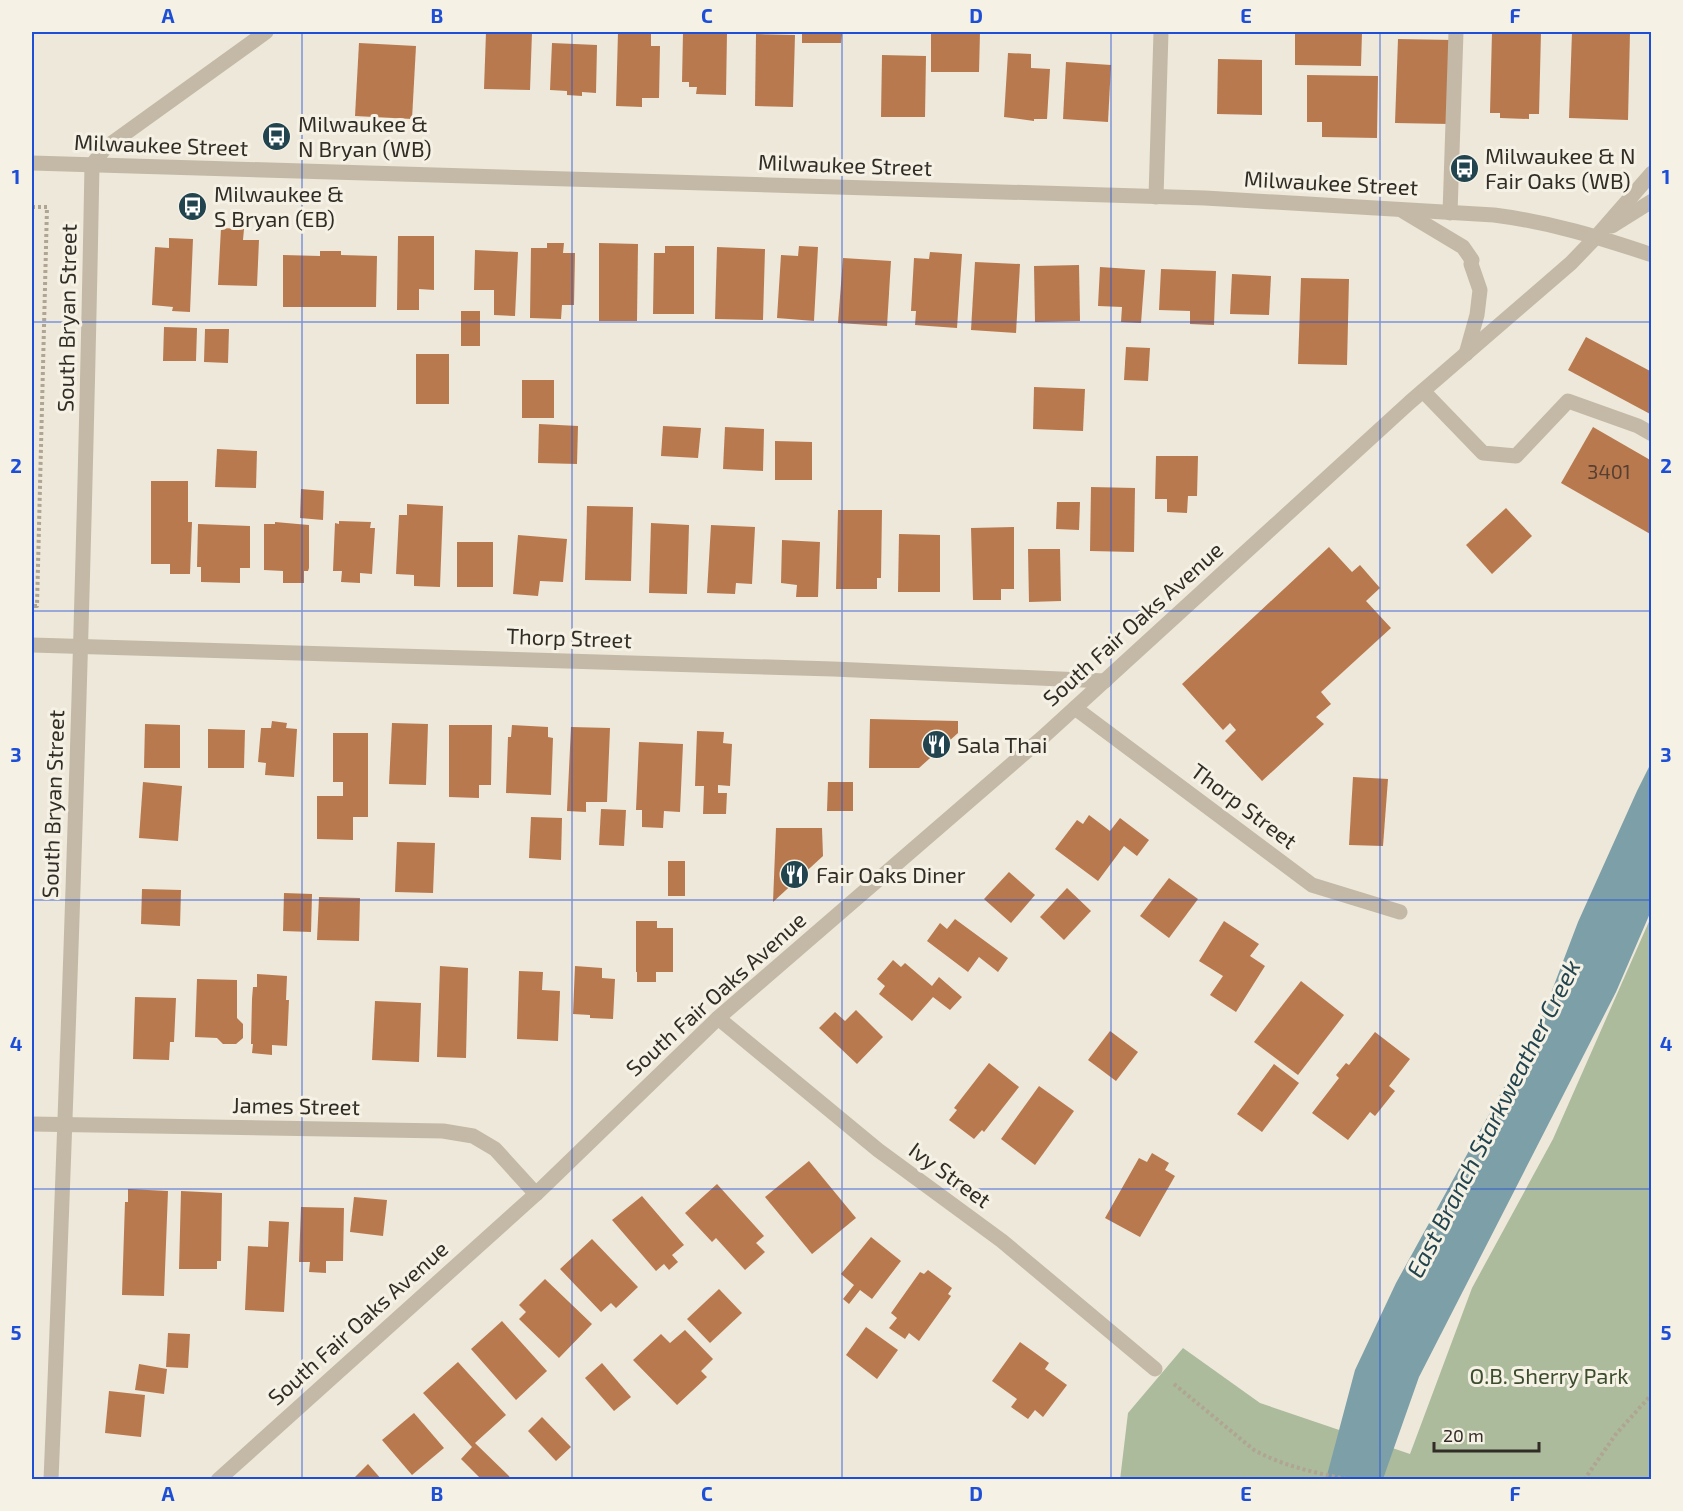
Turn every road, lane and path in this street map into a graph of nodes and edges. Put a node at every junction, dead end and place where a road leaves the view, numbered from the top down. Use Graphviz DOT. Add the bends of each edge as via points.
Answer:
graph roads {
  1 [pos="267,32"];
  2 [pos="1161,32"];
  3 [pos="1456,32"];
  4 [pos="32,163"];
  5 [pos="92,165"];
  6 [pos="1652,173"];
  7 [pos="1156,197"];
  8 [pos="1652,201"];
  9 [pos="32,207"];
  10 [pos="1400,210"];
  11 [pos="1450,213"];
  12 [pos="1597,236"];
  13 [pos="1652,255"];
  14 [pos="1466,354"];
  15 [pos="1423,391"];
  16 [pos="1652,434"];
  17 [pos="32,606"];
  18 [pos="32,645"];
  19 [pos="81,646"];
  20 [pos="1105,681"];
  21 [pos="1075,708"];
  22 [pos="1400,912"];
  23 [pos="718,1018"];
  24 [pos="32,1124"];
  25 [pos="66,1125"];
  26 [pos="536,1194"];
  27 [pos="1155,1369"];
  28 [pos="1652,1394"];
  29 [pos="51,1479"];
  30 [pos="218,1479"];
  31 [pos="1351,1479"];
  32 [pos="1584,1479"];
  1 -- 5 [label="street" via="105,148"];
  2 -- 7 [label="street"];
  3 -- 11 [label="street"];
  4 -- 5 [label="street, Milwaukee Street"];
  5 -- 7 [label="street, Milwaukee Street"];
  5 -- 19 [label="street, South Bryan Street"];
  6 -- 12 [label="street"];
  7 -- 10 [label="street, Milwaukee Street"];
  8 -- 12 [label="street"];
  9 -- 17 [label="path" via="47,207 37,606"];
  10 -- 11 [label="street, Milwaukee Street"];
  10 -- 14 [label="street" via="1463,248 1472,260 1480,290"];
  11 -- 12 [label="street, Milwaukee Street" via="1531,220"];
  12 -- 13 [label="street, Milwaukee Street"];
  12 -- 14 [label="street, South Fair Oaks Avenue"];
  14 -- 15 [label="street, South Fair Oaks Avenue"];
  15 -- 16 [label="street" via="1483,453 1516,456 1568,401"];
  15 -- 20 [label="street, South Fair Oaks Avenue"];
  18 -- 19 [label="street, Thorp Street"];
  19 -- 20 [label="street, Thorp Street" via="875,670"];
  19 -- 25 [label="street, South Bryan Street"];
  20 -- 21 [label="street, South Fair Oaks Avenue"];
  21 -- 22 [label="street, Thorp Street" via="1312,885"];
  21 -- 23 [label="street, South Fair Oaks Avenue"];
  23 -- 26 [label="street, South Fair Oaks Avenue"];
  23 -- 27 [label="street, Ivy Street" via="878,1150 1002,1241"];
  24 -- 25 [label="street, James Street"];
  25 -- 26 [label="street, James Street" via="443,1131 473,1136 495,1149"];
  25 -- 29 [label="street, South Bryan Street"];
  26 -- 30 [label="street, South Fair Oaks Avenue"];
  27 -- 31 [label="path" via="1254,1450 1296,1469"];
  28 -- 32 [label="path" via="1616,1434"];
}
